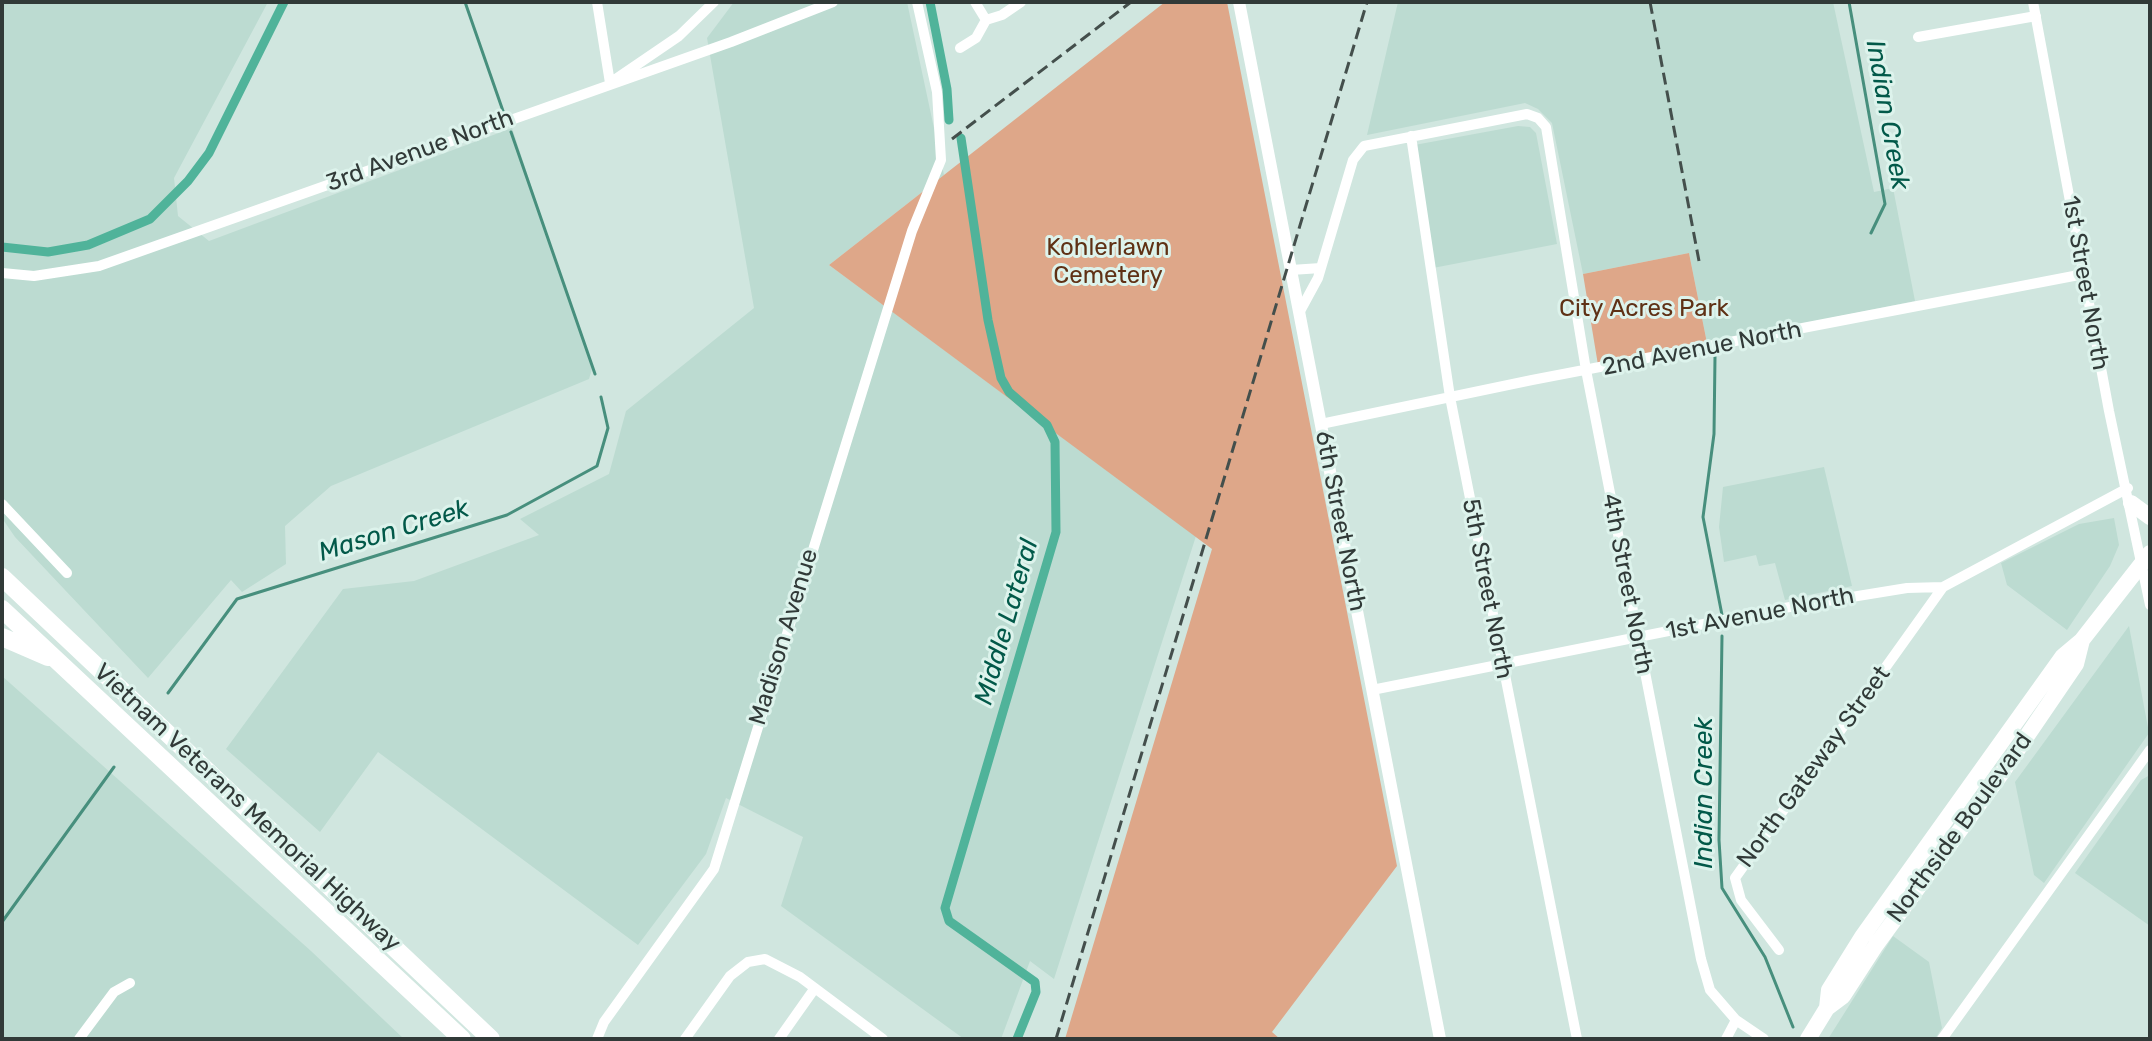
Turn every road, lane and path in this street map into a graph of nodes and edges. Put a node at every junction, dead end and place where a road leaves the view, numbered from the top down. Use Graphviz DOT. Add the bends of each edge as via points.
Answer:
graph roads {
  1 [pos="597,2"];
  2 [pos="714,2"];
  3 [pos="833,2"];
  4 [pos="917,2"];
  5 [pos="975,2"];
  6 [pos="1021,2"];
  7 [pos="1239,2"];
  8 [pos="2033,2"];
  9 [pos="2036,16"];
  10 [pos="986,20"];
  11 [pos="1918,37"];
  12 [pos="960,48"];
  13 [pos="610,83"];
  14 [pos="1411,136"];
  15 [pos="1321,268"];
  16 [pos="1291,270"];
  17 [pos="2,273"];
  18 [pos="2084,274"];
  19 [pos="1299,313"];
  20 [pos="1586,370"];
  21 [pos="1450,397"];
  22 [pos="1321,424"];
  23 [pos="2129,495"];
  24 [pos="2,504"];
  25 [pos="2150,517"];
  26 [pos="2146,558"];
  27 [pos="2,561"];
  28 [pos="67,573"];
  29 [pos="2,577"];
  30 [pos="1943,587"];
  31 [pos="2150,605"];
  32 [pos="2,609"];
  33 [pos="2,637"];
  34 [pos="1637,637"];
  35 [pos="61,663"];
  36 [pos="1501,664"];
  37 [pos="1372,690"];
  38 [pos="172,736"];
  39 [pos="2149,755"];
  40 [pos="1779,950"];
  41 [pos="130,983"];
  42 [pos="815,988"];
  43 [pos="1736,1020"];
  44 [pos="875,1037"];
  45 [pos="79,1039"];
  46 [pos="462,1039"];
  47 [pos="491,1039"];
  48 [pos="597,1039"];
  49 [pos="685,1039"];
  50 [pos="779,1039"];
  51 [pos="1440,1039"];
  52 [pos="1577,1039"];
  53 [pos="1726,1039"];
  54 [pos="1764,1039"];
  55 [pos="1808,1039"];
  56 [pos="1942,1039"];
  1 -- 13 [label="street"];
  2 -- 13 [label="street" via="679,36"];
  3 -- 13 [label="street, 3rd Avenue North"];
  4 -- 48 [label="street, Madison Avenue" via="937,92 942,147 937,174 920,209 714,869"];
  5 -- 10 [label="street"];
  6 -- 10 [label="street"];
  7 -- 16 [label="street, 6th Street North"];
  8 -- 9 [label="street, 1st Street North"];
  9 -- 11 [label="street"];
  9 -- 18 [label="street, 1st Street North"];
  10 -- 12 [label="street" via="976,38"];
  13 -- 17 [label="street, 3rd Avenue North" via="99,266 34,276"];
  14 -- 15 [label="street" via="1357,151"];
  14 -- 20 [label="street, 4th Street North" via="1527,114 1546,127"];
  14 -- 21 [label="street, 5th Street North"];
  15 -- 16 [label="street"];
  15 -- 19 [label="street"];
  16 -- 19 [label="street, 6th Street North"];
  18 -- 20 [label="street, 2nd Avenue North"];
  18 -- 23 [label="street, 1st Street North"];
  19 -- 22 [label="street, 6th Street North"];
  20 -- 21 [label="street, 2nd Avenue North"];
  20 -- 34 [label="street, 4th Street North"];
  21 -- 22 [label="street, 2nd Avenue North"];
  21 -- 36 [label="street, 5th Street North"];
  22 -- 37 [label="street, 6th Street North"];
  23 -- 25 [label="main road"];
  23 -- 26 [label="street, 1st Street North"];
  23 -- 30 [label="street, 1st Avenue North"];
  24 -- 28 [label="street"];
  26 -- 31 [label="street, 1st Street North"];
  26 -- 55 [label="main road, Northside Boulevard" via="2082,640 2063,656 1862,937 1829,990 1827,1008"];
  27 -- 38 [label="highway"];
  29 -- 38 [label="highway, Vietnam Veterans Memorial Highway"];
  30 -- 34 [label="street, 1st Avenue North" via="1892,590"];
  30 -- 40 [label="street, North Gateway Street" via="1735,878 1741,900"];
  32 -- 35 [label="highway, Vietnam Veterans Memorial Highway"];
  33 -- 35 [label="highway"];
  34 -- 36 [label="street, 1st Avenue North"];
  34 -- 43 [label="street, 4th Street North" via="1701,959 1710,990"];
  35 -- 46 [label="highway, Vietnam Veterans Memorial Highway"];
  36 -- 37 [label="street, 1st Avenue North"];
  36 -- 52 [label="street, 5th Street North"];
  37 -- 51 [label="street, 6th Street North"];
  38 -- 47 [label="highway, Vietnam Veterans Memorial Highway"];
  39 -- 56 [label="street"];
  41 -- 45 [label="street" via="114,992"];
  42 -- 44 [label="street"];
  42 -- 49 [label="street" via="765,959 748,962 730,976"];
  42 -- 50 [label="street"];
  43 -- 53 [label="street"];
  43 -- 54 [label="street, 4th Street North"];
}
